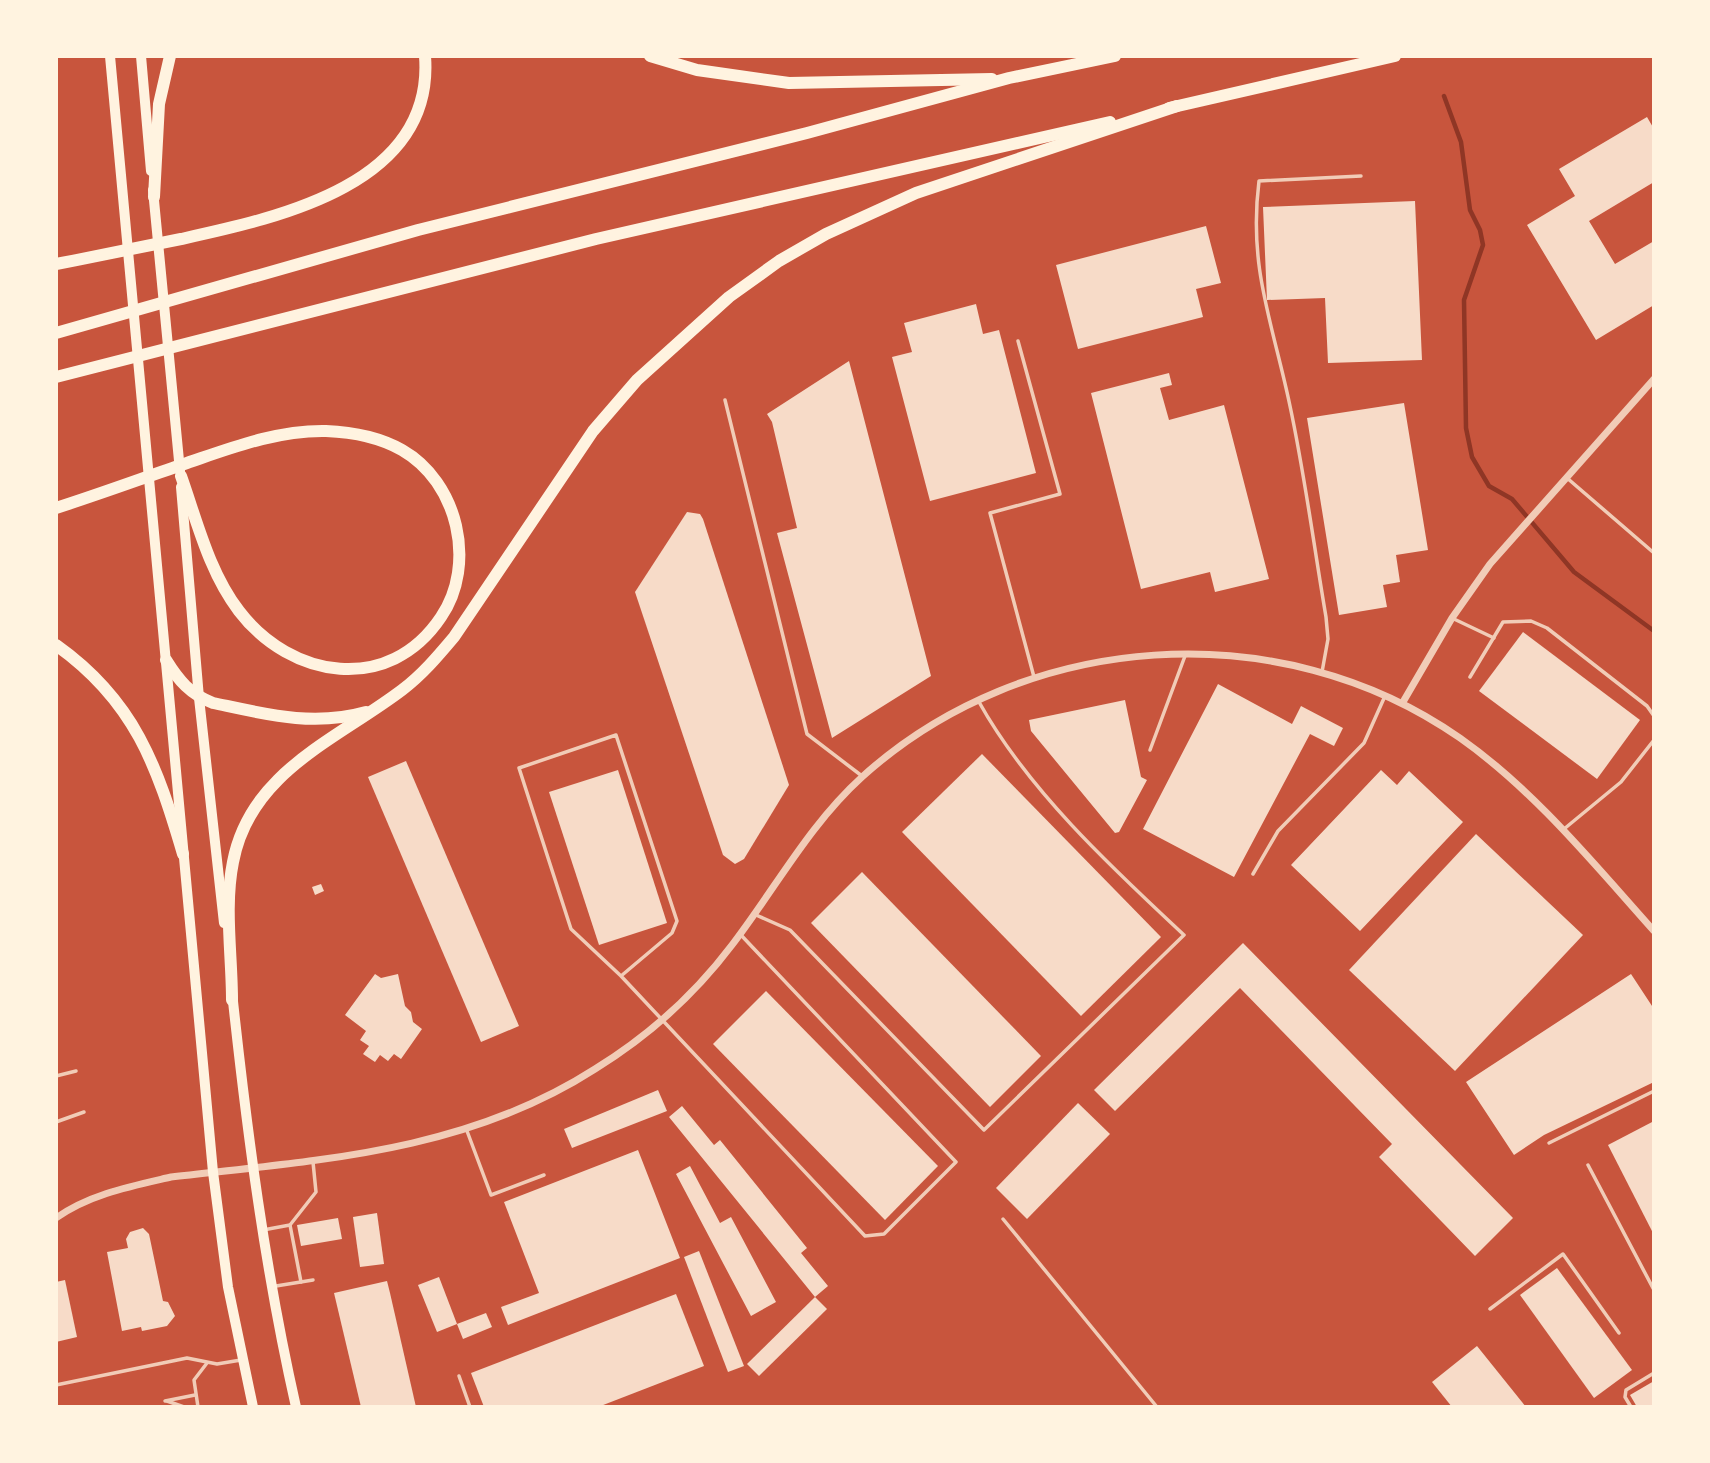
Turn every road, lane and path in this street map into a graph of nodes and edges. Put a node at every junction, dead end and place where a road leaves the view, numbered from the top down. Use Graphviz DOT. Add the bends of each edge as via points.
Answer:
graph roads {
  1 [pos="110,56"];
  2 [pos="141,56"];
  3 [pos="170,56"];
  4 [pos="425,56"];
  5 [pos="650,56"];
  6 [pos="1115,56"];
  7 [pos="1395,56"];
  8 [pos="1010,78"];
  9 [pos="1177,106"];
  10 [pos="1361,176"];
  11 [pos="154,197"];
  12 [pos="56,264"];
  13 [pos="56,333"];
  14 [pos="1018,341"];
  15 [pos="57,377"];
  16 [pos="1654,379"];
  17 [pos="726,400"];
  18 [pos="181,476"];
  19 [pos="1566,477"];
  20 [pos="56,508"];
  21 [pos="1654,553"];
  22 [pos="1452,618"];
  23 [pos="1493,638"];
  24 [pos="56,645"];
  25 [pos="1186,654"];
  26 [pos="166,660"];
  27 [pos="1322,672"];
  28 [pos="1034,677"];
  29 [pos="1470,677"];
  30 [pos="1386,694"];
  31 [pos="199,698"];
  32 [pos="977,699"];
  33 [pos="1403,702"];
  34 [pos="376,708"];
  35 [pos="1654,716"];
  36 [pos="1654,740"];
  37 [pos="1150,750"];
  38 [pos="862,776"];
  39 [pos="1563,830"];
  40 [pos="183,855"];
  41 [pos="1253,874"];
  42 [pos="754,915"];
  43 [pos="1654,931"];
  44 [pos="740,934"];
  45 [pos="621,976"];
  46 [pos="232,1000"];
  47 [pos="661,1021"];
  48 [pos="76,1070"];
  49 [pos="56,1076"];
  50 [pos="1654,1091"];
  51 [pos="85,1112"];
  52 [pos="56,1122"];
  53 [pos="467,1131"];
  54 [pos="1549,1143"];
  55 [pos="312,1159"];
  56 [pos="1588,1165"];
  57 [pos="251,1167"];
  58 [pos="213,1172"];
  59 [pos="544,1175"];
  60 [pos="56,1218"];
  61 [pos="1003,1219"];
  62 [pos="289,1225"];
  63 [pos="261,1230"];
  64 [pos="313,1280"];
  65 [pos="301,1282"];
  66 [pos="270,1287"];
  67 [pos="1654,1290"];
  68 [pos="1490,1309"];
  69 [pos="1619,1333"];
  70 [pos="243,1359"];
  71 [pos="207,1363"];
  72 [pos="1654,1373"];
  73 [pos="459,1376"];
  74 [pos="56,1385"];
  75 [pos="195,1395"];
  76 [pos="184,1407"];
  77 [pos="198,1407"];
  78 [pos="253,1407"];
  79 [pos="296,1407"];
  80 [pos="470,1407"];
  81 [pos="1157,1407"];
  82 [pos="1630,1407"];
  1 -- 26 [label="main road"];
  2 -- 11 [label="main road"];
  3 -- 11 [label="highway" via="159,104"];
  4 -- 12 [label="highway" via="426,78 413,119 400,141 340,191 281,215"];
  5 -- 8 [label="highway" via="697,70 789,83"];
  6 -- 8 [label="highway"];
  7 -- 9 [label="highway"];
  8 -- 13 [label="highway" via="418,230"];
  9 -- 15 [label="highway" via="609,236"];
  9 -- 34 [label="highway" via="916,193 826,234 729,297 628,390 557,481 454,637 404,689"];
  10 -- 27 [label="lane" via="1259,181 1255,210 1263,303 1290,406 1326,617 1328,639"];
  11 -- 18 [label="main road"];
  14 -- 28 [label="lane" via="1060,494 990,513"];
  16 -- 19 [label="street"];
  17 -- 38 [label="lane" via="807,734"];
  18 -- 20 [label="highway" via="210,558 239,611 261,635 299,661 340,670 384,662 426,636 442,616 458,569 459,544 450,504 424,466 381,439 323,431 272,436"];
  18 -- 31 [label="main road"];
  19 -- 21 [label="lane"];
  19 -- 22 [label="street" via="1490,564"];
  22 -- 23 [label="lane"];
  22 -- 33 [label="street"];
  23 -- 29 [label="lane"];
  23 -- 35 [label="lane" via="1503,622 1531,621 1547,628"];
  24 -- 40 [label="highway" via="92,675 143,740"];
  25 -- 27 [label="street" via="1253,659"];
  25 -- 28 [label="street" via="1128,656"];
  25 -- 37 [label="lane"];
  26 -- 31 [label="highway" via="181,684"];
  26 -- 40 [label="main road"];
  27 -- 30 [label="street"];
  28 -- 32 [label="street"];
  30 -- 33 [label="street"];
  30 -- 41 [label="lane" via="1364,743 1279,831"];
  31 -- 34 [label="highway" via="305,720 347,717"];
  31 -- 46 [label="main road"];
  32 -- 38 [label="street" via="921,732"];
  32 -- 42 [label="lane" via="1002,744 1104,859 1184,935 984,1130 790,930"];
  33 -- 39 [label="street" via="1482,755"];
  34 -- 46 [label="highway" via="287,768 251,813 232,864"];
  36 -- 39 [label="lane" via="1621,782"];
  38 -- 42 [label="street" via="803,844"];
  39 -- 43 [label="street"];
  40 -- 58 [label="main road"];
  42 -- 44 [label="street"];
  44 -- 47 [label="street"];
  44 -- 47 [label="lane" via="956,1162 884,1234 865,1236"];
  45 -- 45 [label="lane" via="571,929 519,768 616,735 677,921 673,933"];
  45 -- 47 [label="lane"];
  46 -- 57 [label="main road"];
  47 -- 53 [label="street" via="565,1088"];
  48 -- 49 [label="lane"];
  50 -- 54 [label="lane"];
  51 -- 52 [label="lane"];
  53 -- 55 [label="street"];
  53 -- 59 [label="lane" via="491,1195"];
  55 -- 57 [label="street"];
  55 -- 62 [label="lane" via="316,1192"];
  56 -- 67 [label="lane"];
  57 -- 58 [label="street"];
  57 -- 63 [label="main road"];
  58 -- 60 [label="street" via="116,1191 83,1202"];
  58 -- 70 [label="main road"];
  61 -- 81 [label="lane"];
  62 -- 63 [label="lane"];
  62 -- 65 [label="lane"];
  63 -- 66 [label="main road"];
  64 -- 65 [label="lane"];
  65 -- 66 [label="lane"];
  66 -- 79 [label="main road"];
  68 -- 69 [label="lane" via="1563,1254"];
  70 -- 71 [label="lane"];
  70 -- 78 [label="main road"];
  71 -- 74 [label="lane" via="187,1358"];
  71 -- 75 [label="lane" via="194,1380"];
  72 -- 82 [label="lane" via="1626,1390"];
  73 -- 80 [label="lane"];
  75 -- 76 [label="lane" via="165,1401"];
  75 -- 77 [label="lane"];
}
